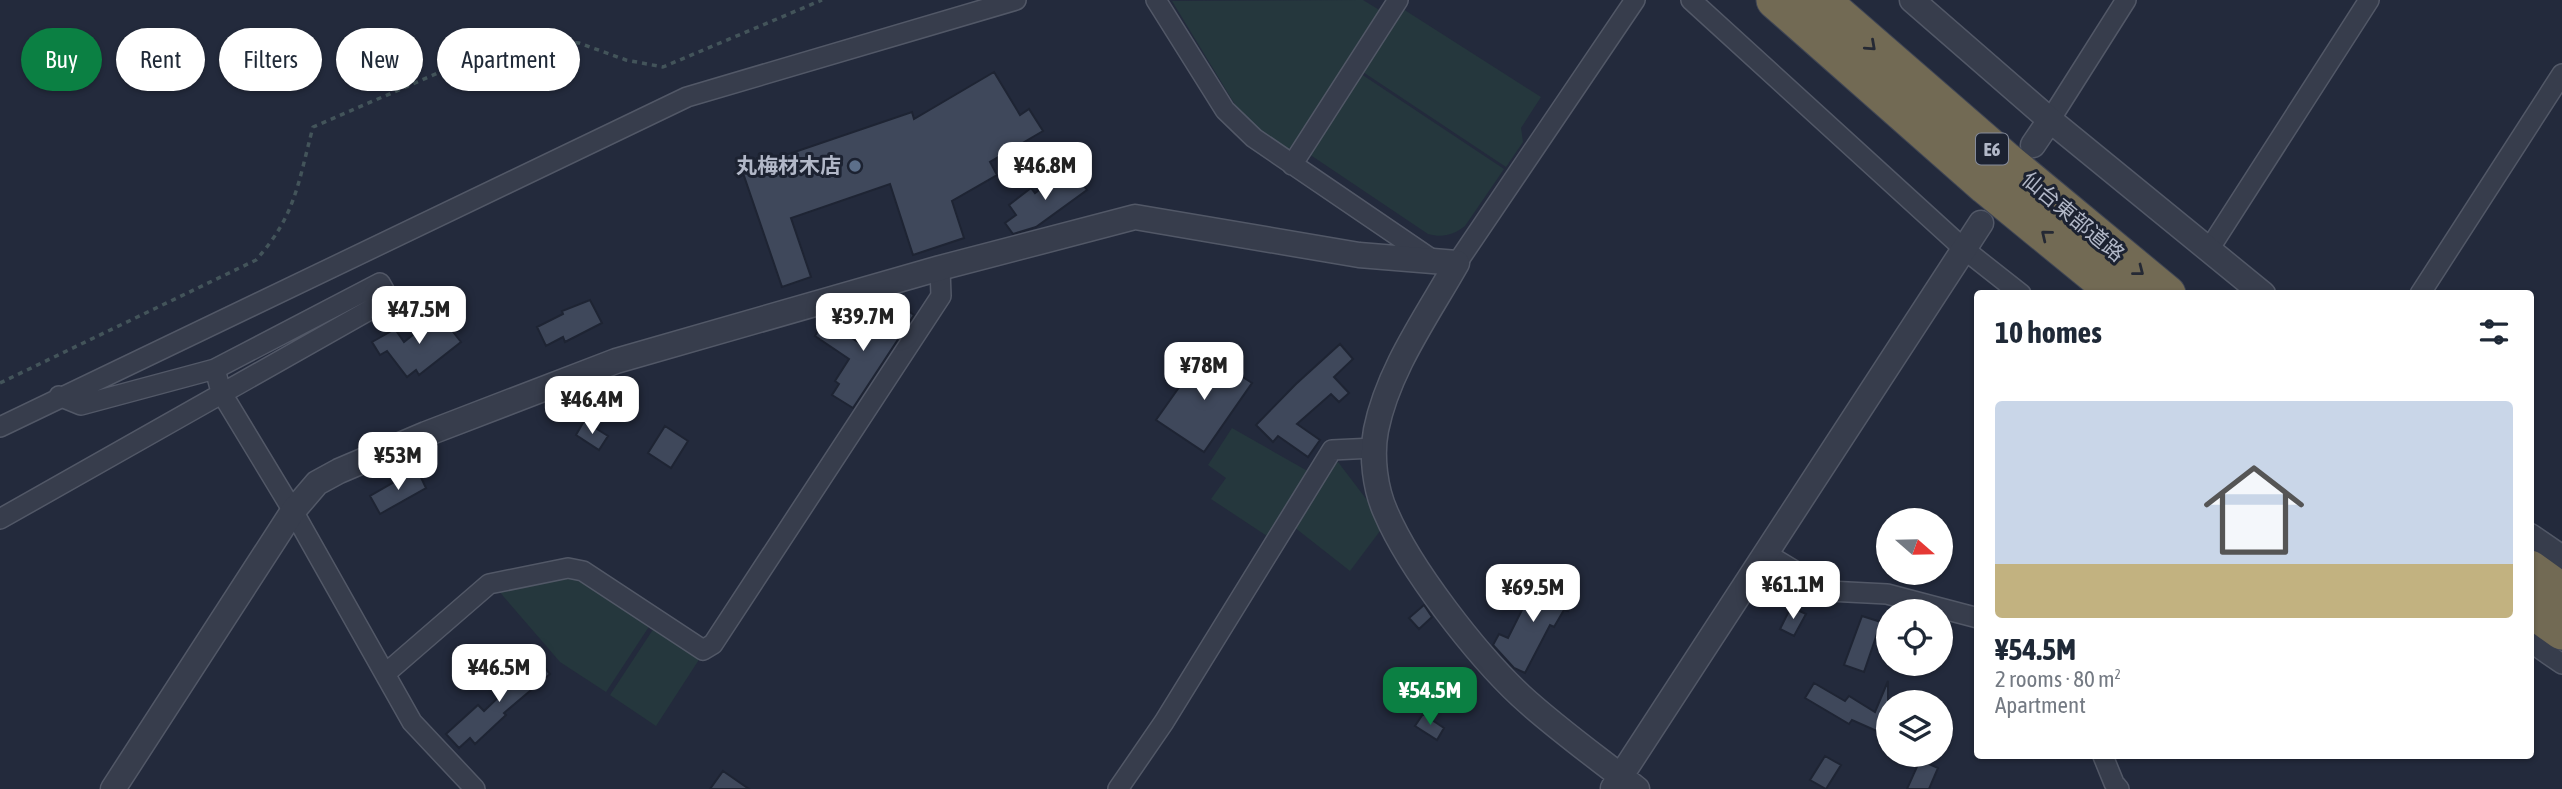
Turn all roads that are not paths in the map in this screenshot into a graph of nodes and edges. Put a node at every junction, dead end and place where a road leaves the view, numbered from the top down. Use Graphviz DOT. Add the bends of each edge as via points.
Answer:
graph roads {
  1 [pos="1016,0"];
  2 [pos="1156,0"];
  3 [pos="1398,0"];
  4 [pos="1635,0"];
  5 [pos="1691,0"];
  6 [pos="1775,0"];
  7 [pos="1821,0"];
  8 [pos="1912,0"];
  9 [pos="2126,0"];
  10 [pos="2369,0"];
  11 [pos="2562,74"];
  12 [pos="2050,120"];
  13 [pos="2033,145"];
  14 [pos="1292,165"];
  15 [pos="1981,223"];
  16 [pos="1964,249"];
  17 [pos="2208,251"];
  18 [pos="1447,263"];
  19 [pos="940,268"];
  20 [pos="2016,290"];
  21 [pos="2113,290"];
  22 [pos="2162,290"];
  23 [pos="2258,290"];
  24 [pos="2423,290"];
  25 [pos="215,369"];
  26 [pos="221,392"];
  27 [pos="59,396"];
  28 [pos="0,427"];
  29 [pos="1374,448"];
  30 [pos="293,511"];
  31 [pos="0,519"];
  32 [pos="2534,539"];
  33 [pos="1765,553"];
  34 [pos="2562,558"];
  35 [pos="2534,572"];
  36 [pos="2562,592"];
  37 [pos="2534,611"];
  38 [pos="1974,617"];
  39 [pos="2562,631"];
  40 [pos="2534,645"];
  41 [pos="2562,664"];
  42 [pos="385,674"];
  43 [pos="2105,759"];
  44 [pos="1623,785"];
  45 [pos="113,789"];
  46 [pos="475,789"];
  47 [pos="1118,789"];
  48 [pos="2119,789"];
  1 -- 27 [label="street" via="687,97"];
  2 -- 14 [label="street" via="1225,110"];
  3 -- 14 [label="street"];
  4 -- 18 [label="street"];
  5 -- 16 [label="street"];
  21 -- 6 [label="highway, 仙台東部道路 / E6, one-way" via="1986,186"];
  7 -- 22 [label="highway, 仙台東部道路 / E6, one-way"];
  8 -- 12 [label="street"];
  9 -- 12 [label="street"];
  10 -- 17 [label="street"];
  11 -- 24 [label="street"];
  12 -- 13 [label="street"];
  12 -- 17 [label="street"];
  14 -- 18 [label="street"];
  15 -- 16 [label="street"];
  16 -- 20 [label="street"];
  16 -- 33 [label="street"];
  17 -- 23 [label="street"];
  18 -- 19 [label="street" via="1359,255 1135,218"];
  18 -- 29 [label="street" via="1385,395"];
  19 -- 30 [label="street" via="616,361 339,471 317,483"];
  19 -- 42 [label="street" via="940,296 713,644 704,650 583,570 568,568 489,584"];
  25 -- 26 [label="street"];
  25 -- 26 [label="street" via="380,283 389,299"];
  25 -- 27 [label="street" via="81,405"];
  26 -- 30 [label="street"];
  26 -- 31 [label="street"];
  27 -- 28 [label="street"];
  29 -- 44 [label="street" via="1385,512 1432,589 1480,653 1521,696"];
  29 -- 47 [label="street" via="1332,450"];
  30 -- 42 [label="street"];
  30 -- 45 [label="street"];
  32 -- 34 [label="street"];
  33 -- 38 [label="street" via="1828,591 1887,594"];
  33 -- 44 [label="street"];
  35 -- 36 [label="highway"];
  37 -- 39 [label="highway"];
  40 -- 41 [label="street"];
  42 -- 46 [label="street" via="412,722"];
  43 -- 48 [label="street"];
}
